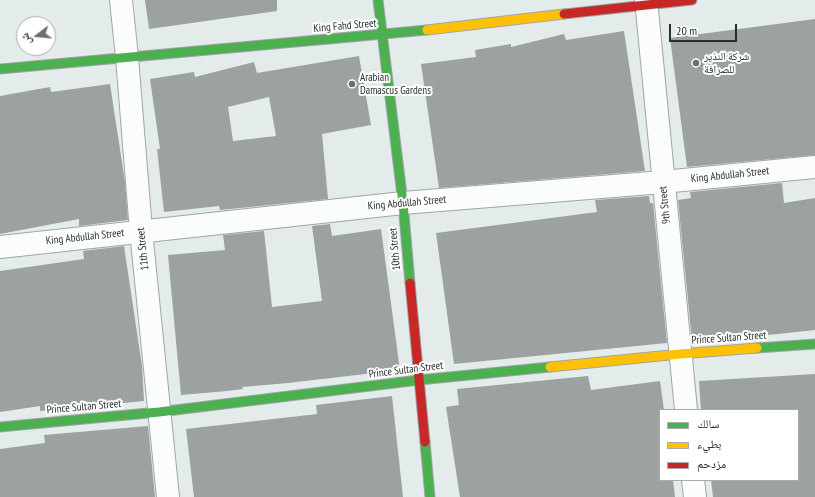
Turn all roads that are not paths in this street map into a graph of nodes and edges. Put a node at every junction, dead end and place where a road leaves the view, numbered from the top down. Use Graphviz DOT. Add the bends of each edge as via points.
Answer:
graph roads {
  1 [pos="121,0"];
  2 [pos="378,0"];
  3 [pos="692,0"];
  4 [pos="646,2"];
  5 [pos="381,35"];
  6 [pos="127,57"];
  7 [pos="0,69"];
  8 [pos="815,166"];
  9 [pos="663,182"];
  10 [pos="403,203"];
  11 [pos="141,231"];
  12 [pos="0,247"];
  13 [pos="815,344"];
  14 [pos="680,354"];
  15 [pos="419,380"];
  16 [pos="686,409"];
  17 [pos="160,412"];
  18 [pos="0,427"];
  19 [pos="693,481"];
  20 [pos="168,497"];
  21 [pos="430,497"];
  22 [pos="695,497"];
  1 -- 6 [label="street, 11th Street"];
  2 -- 5 [label="street, 10th Street"];
  3 -- 4 [label="street, King Fahd Street"];
  4 -- 5 [label="street, King Fahd Street"];
  4 -- 9 [label="street, 9th Street"];
  5 -- 6 [label="street, King Fahd Street"];
  5 -- 10 [label="street, 10th Street"];
  6 -- 7 [label="street, King Fahd Street"];
  6 -- 11 [label="street, 11th Street"];
  8 -- 9 [label="street, King Abdullah Street"];
  9 -- 10 [label="street, King Abdullah Street"];
  9 -- 14 [label="street, 9th Street"];
  10 -- 11 [label="street, King Abdullah Street"];
  10 -- 15 [label="street, 10th Street"];
  11 -- 12 [label="street, King Abdullah Street"];
  11 -- 17 [label="street, 11th Street"];
  13 -- 14 [label="street, Prince Sultan Street"];
  14 -- 15 [label="street, Prince Sultan Street"];
  14 -- 16 [label="street, 9th Street"];
  15 -- 17 [label="street, Prince Sultan Street"];
  15 -- 21 [label="street, 10th Street"];
  17 -- 18 [label="street, Prince Sultan Street"];
  17 -- 20 [label="street, 11th Street"];
  19 -- 22 [label="street"];
}
